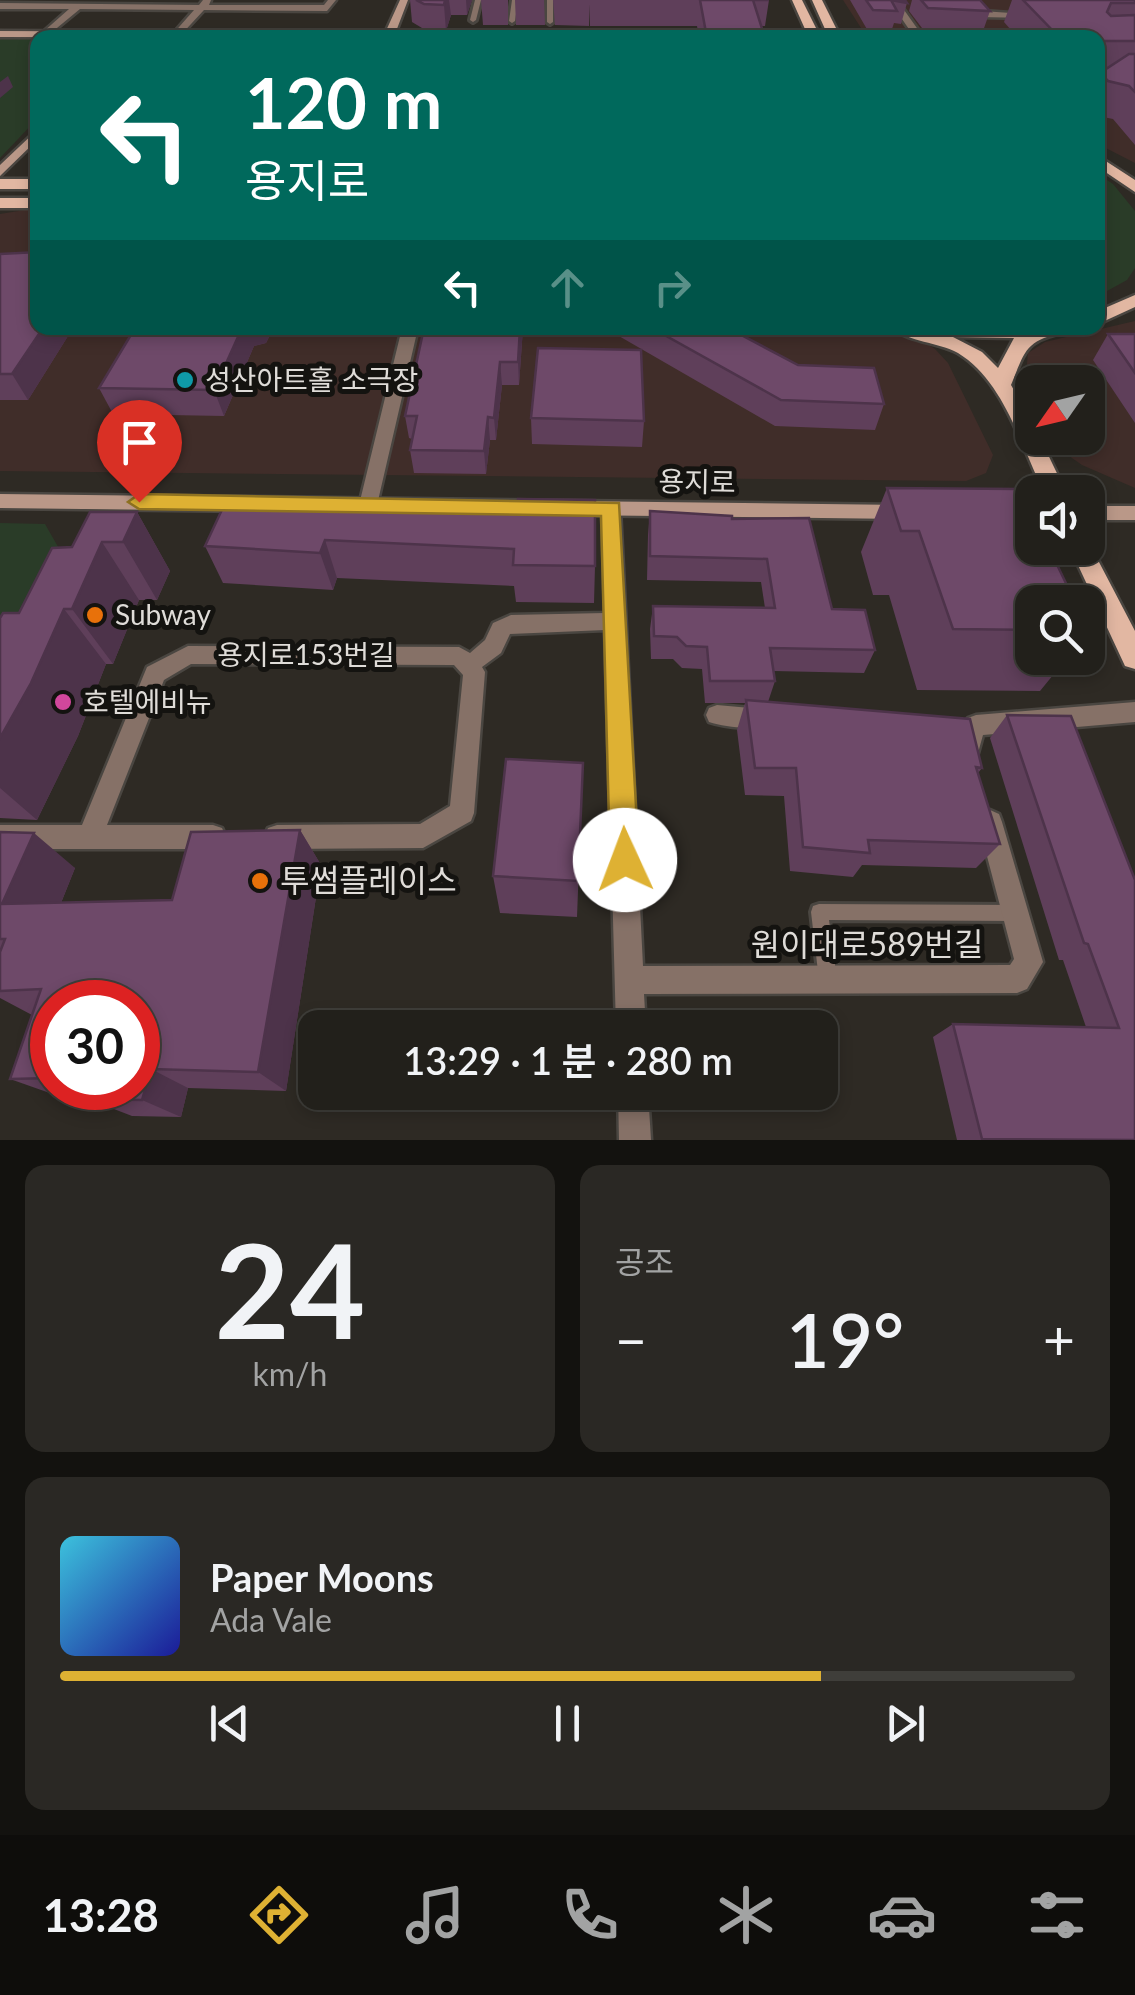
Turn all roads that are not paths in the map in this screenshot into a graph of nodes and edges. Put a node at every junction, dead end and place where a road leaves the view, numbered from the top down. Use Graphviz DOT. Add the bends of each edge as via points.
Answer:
graph roads {
  1 [pos="404,0"];
  2 [pos="478,0"];
  3 [pos="515,0"];
  4 [pos="550,0"];
  5 [pos="796,0"];
  6 [pos="816,0"];
  7 [pos="895,2"];
  8 [pos="22,3"];
  9 [pos="81,3"];
  10 [pos="146,3"];
  11 [pos="970,3"];
  12 [pos="205,4"];
  13 [pos="269,4"];
  14 [pos="330,4"];
  15 [pos="915,4"];
  16 [pos="953,5"];
  17 [pos="0,6"];
  18 [pos="1045,15"];
  19 [pos="474,20"];
  20 [pos="512,20"];
  21 [pos="550,22"];
  22 [pos="51,30"];
  23 [pos="182,30"];
  24 [pos="392,30"];
  25 [pos="811,30"];
  26 [pos="831,30"];
  27 [pos="914,30"];
  28 [pos="0,34"];
  29 [pos="30,34"];
  30 [pos="30,140"];
  31 [pos="1105,162"];
  32 [pos="1105,165"];
  33 [pos="0,172"];
  34 [pos="1135,173"];
  35 [pos="0,184"];
  36 [pos="30,184"];
  37 [pos="1135,187"];
  38 [pos="0,203"];
  39 [pos="30,203"];
  40 [pos="1135,300"];
  41 [pos="1105,315"];
  42 [pos="408,335"];
  43 [pos="925,335"];
  44 [pos="1036,335"];
  45 [pos="1000,386"];
  46 [pos="1046,475"];
  47 [pos="0,501"];
  48 [pos="368,505"];
  49 [pos="612,509"];
  50 [pos="918,512"];
  51 [pos="1105,513"];
  52 [pos="1135,513"];
  53 [pos="1090,565"];
  54 [pos="616,621"];
  55 [pos="1135,658"];
  56 [pos="466,664"];
  57 [pos="1135,712"];
  58 [pos="717,715"];
  59 [pos="796,718"];
  60 [pos="0,837"];
  61 [pos="89,838"];
  62 [pos="1018,913"];
  63 [pos="629,980"];
  64 [pos="828,980"];
  65 [pos="630,1010"];
  66 [pos="634,1110"];
  67 [pos="635,1140"];
  1 -- 24 [label="main road"];
  2 -- 19 [label="lane"];
  3 -- 20 [label="lane"];
  4 -- 21 [label="lane"];
  5 -- 25 [label="main road"];
  6 -- 26 [label="main road"];
  7 -- 15 [label="street"];
  7 -- 27 [label="street"];
  8 -- 9 [label="street"];
  8 -- 17 [label="street"];
  9 -- 10 [label="street"];
  9 -- 22 [label="street"];
  10 -- 12 [label="street"];
  11 -- 16 [label="street"];
  11 -- 18 [label="street" via="979,14"];
  12 -- 13 [label="street"];
  12 -- 23 [label="street"];
  13 -- 14 [label="street"];
  28 -- 29 [label="main road"];
  30 -- 33 [label="main road"];
  31 -- 34 [label="main road"];
  32 -- 37 [label="main road"];
  35 -- 36 [label="main road"];
  38 -- 39 [label="main road"];
  40 -- 41 [label="main road"];
  42 -- 48 [label="street"];
  43 -- 45 [label="main road" via="975,356"];
  44 -- 45 [label="main road" via="1018,344"];
  45 -- 46 [label="main road"];
  47 -- 48 [label="main road, 용지로"];
  48 -- 49 [label="main road, 용지로"];
  49 -- 50 [label="main road, 용지로"];
  49 -- 54 [label="street"];
  51 -- 52 [label="main road"];
  53 -- 55 [label="main road"];
  54 -- 56 [label="street" via="511,623 500,628 487,654"];
  54 -- 63 [label="street"];
  56 -- 61 [label="street, 용지로153번길" via="459,656 188,654 155,674"];
  56 -- 61 [label="street" via="474,672 462,813 423,836"];
  57 -- 62 [label="street, 원이대로589번길" via="966,725"];
  58 -- 59 [label="street"];
  60 -- 61 [label="street"];
  62 -- 64 [label="street, 원이대로589번길" via="1029,962 1017,978"];
  62 -- 64 [label="lane" via="819,912"];
  63 -- 64 [label="street, 원이대로589번길"];
  63 -- 65 [label="street"];
  66 -- 67 [label="street"];
}
